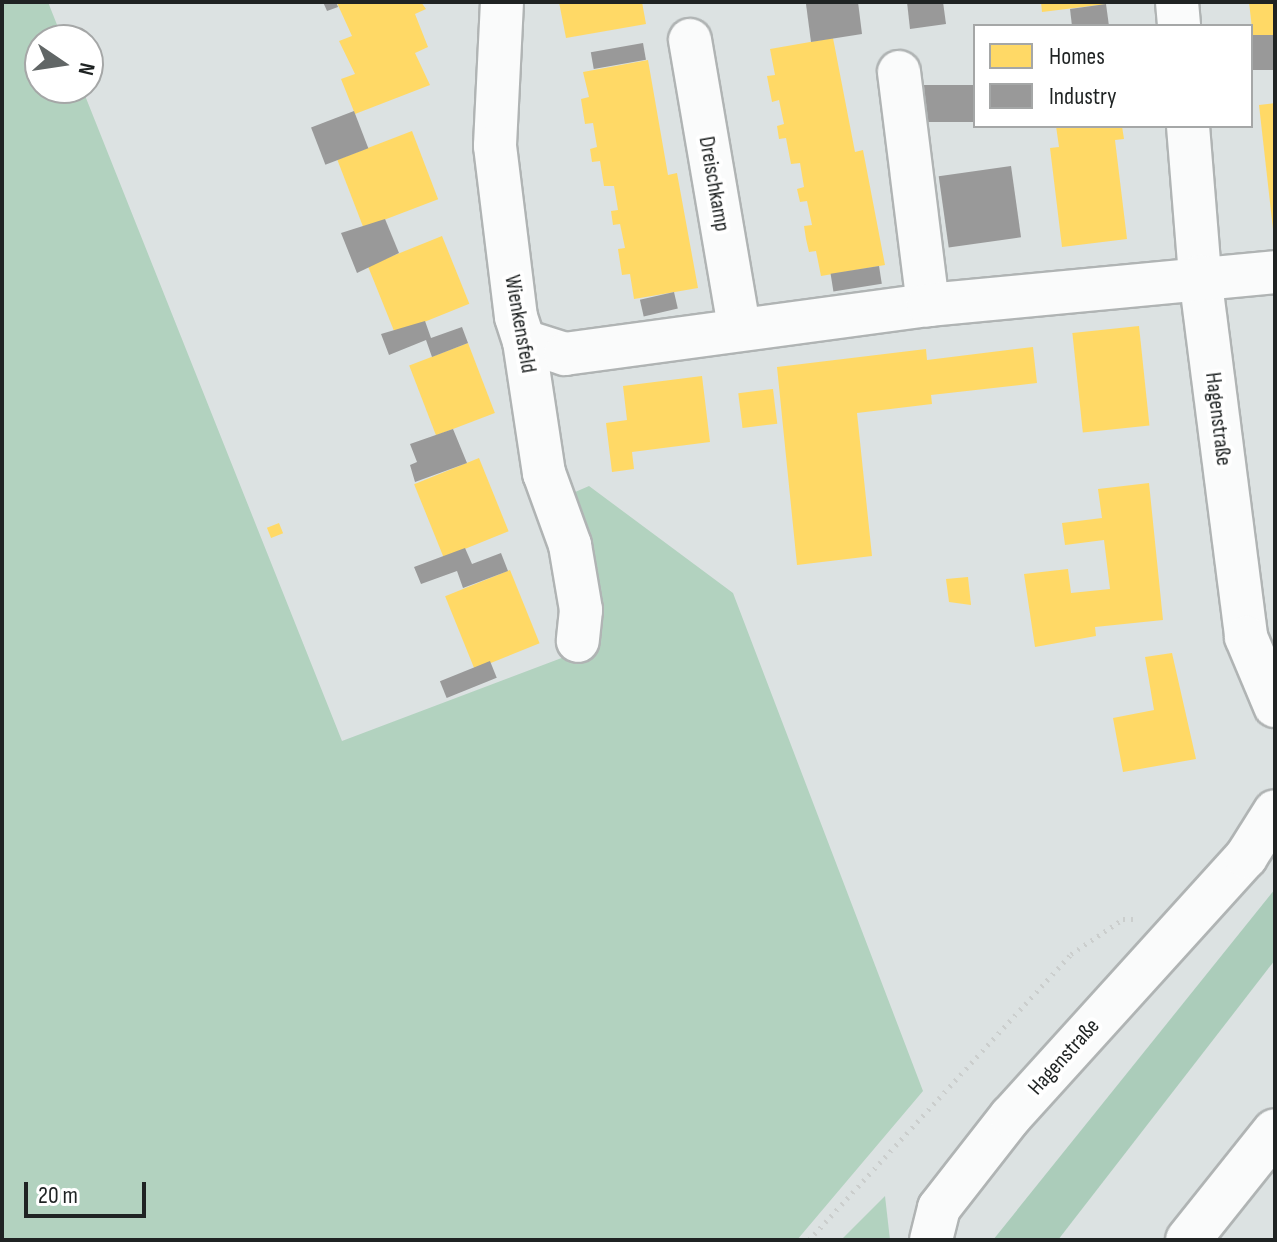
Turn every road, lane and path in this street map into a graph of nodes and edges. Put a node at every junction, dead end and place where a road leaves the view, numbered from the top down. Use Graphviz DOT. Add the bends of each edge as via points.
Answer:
graph roads {
  1 [pos="502,2"];
  2 [pos="1177,2"];
  3 [pos="1179,24"];
  4 [pos="690,40"];
  5 [pos="899,72"];
  6 [pos="1188,128"];
  7 [pos="1275,272"];
  8 [pos="1200,276"];
  9 [pos="928,305"];
  10 [pos="739,328"];
  11 [pos="524,341"];
  12 [pos="578,641"];
  13 [pos="1275,706"];
  14 [pos="1275,811"];
  15 [pos="1071,954"];
  16 [pos="1275,1131"];
  17 [pos="809,1240"];
  18 [pos="931,1240"];
  19 [pos="1188,1240"];
  1 -- 11 [label="street, Wienkensfeld" via="495,146 516,317"];
  2 -- 3 [label="street"];
  4 -- 10 [label="street, Dreischkamp"];
  5 -- 9 [label="street"];
  6 -- 8 [label="street, Hagenstraße"];
  7 -- 8 [label="street"];
  8 -- 9 [label="street"];
  8 -- 13 [label="street, Hagenstraße" via="1246,637"];
  9 -- 10 [label="street"];
  10 -- 11 [label="street" via="565,354"];
  11 -- 12 [label="street, Wienkensfeld" via="544,473 570,545 581,610"];
  14 -- 18 [label="street, Hagenstraße" via="1246,857 1011,1116 939,1208"];
  15 -- 17 [label="path"];
  16 -- 19 [label="highway"];
}
